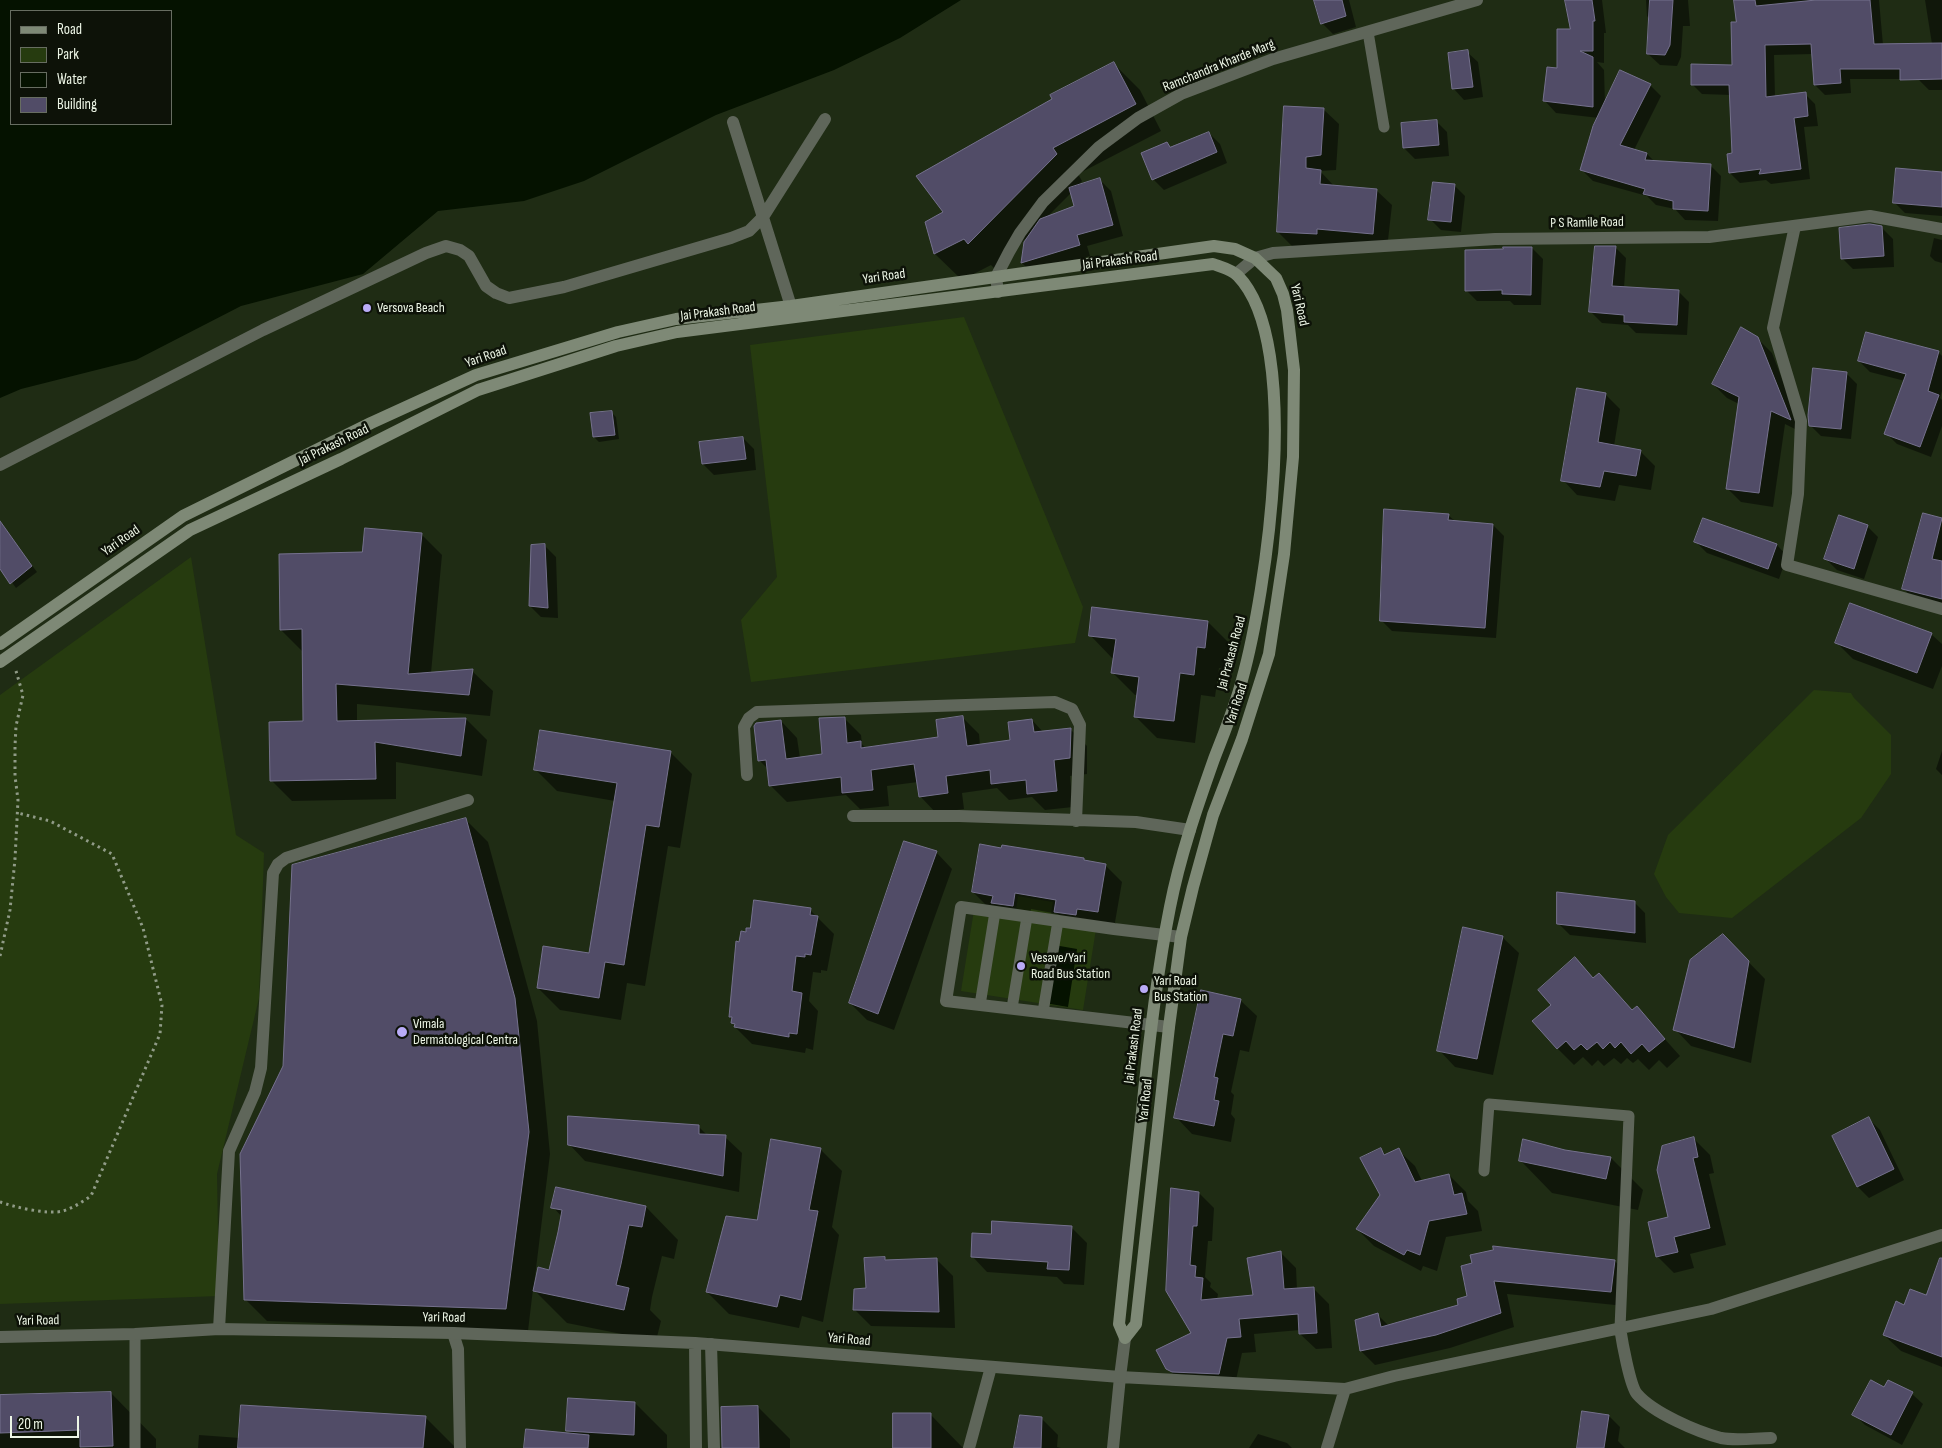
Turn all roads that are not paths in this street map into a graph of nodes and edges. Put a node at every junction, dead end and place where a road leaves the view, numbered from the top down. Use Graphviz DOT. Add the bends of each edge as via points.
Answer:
graph roads {
  1 [pos="1477,0"];
  2 [pos="1368,32"];
  3 [pos="825,120"];
  4 [pos="733,122"];
  5 [pos="1384,128"];
  6 [pos="763,217"];
  7 [pos="1796,226"];
  8 [pos="1942,229"];
  9 [pos="1255,258"];
  10 [pos="1236,274"];
  11 [pos="996,277"];
  12 [pos="998,292"];
  13 [pos="791,306"];
  14 [pos="794,318"];
  15 [pos="0,465"];
  16 [pos="1942,609"];
  17 [pos="0,644"];
  18 [pos="0,662"];
  19 [pos="747,775"];
  20 [pos="468,800"];
  21 [pos="853,816"];
  22 [pos="1076,820"];
  23 [pos="1190,830"];
  24 [pos="995,912"];
  25 [pos="1027,917"];
  26 [pos="1058,921"];
  27 [pos="1165,935"];
  28 [pos="1181,937"];
  29 [pos="980,1005"];
  30 [pos="1012,1008"];
  31 [pos="1043,1012"];
  32 [pos="1151,1025"];
  33 [pos="1169,1027"];
  34 [pos="1484,1171"];
  35 [pos="1942,1235"];
  36 [pos="1620,1328"];
  37 [pos="219,1329"];
  38 [pos="453,1333"];
  39 [pos="135,1334"];
  40 [pos="0,1336"];
  41 [pos="1125,1338"];
  42 [pos="695,1343"];
  43 [pos="711,1344"];
  44 [pos="990,1367"];
  45 [pos="1120,1378"];
  46 [pos="1345,1389"];
  47 [pos="1771,1438"];
  48 [pos="135,1448"];
  49 [pos="460,1448"];
  50 [pos="696,1448"];
  51 [pos="714,1448"];
  52 [pos="970,1448"];
  53 [pos="1114,1448"];
  54 [pos="1327,1448"];
  1 -- 2 [label="street, Ramchandra Kharde Marg"];
  2 -- 5 [label="lane"];
  2 -- 11 [label="street, Ramchandra Kharde Marg" via="1273,59 1181,94 1138,118 1099,147 1043,202 1020,233"];
  3 -- 6 [label="street"];
  4 -- 6 [label="street"];
  6 -- 13 [label="street"];
  6 -- 15 [label="street" via="749,231 732,238 564,287 509,298 486,286 469,256 446,246 264,330"];
  7 -- 8 [label="street, P S Ramile Road" via="1870,216"];
  7 -- 9 [label="street, P S Ramile Road" via="1709,237 1494,239 1273,253"];
  7 -- 16 [label="street" via="1773,328 1801,421 1798,494 1787,565"];
  9 -- 10 [label="street, P S Ramile Road"];
  9 -- 11 [label="main road, Yari Road" via="1235,249 1214,246"];
  9 -- 28 [label="main road, Yari Road" via="1276,278 1283,294 1288,310 1294,370 1293,457 1284,554 1269,654 1213,815"];
  10 -- 12 [label="main road, Jai Prakash Road" via="1213,264"];
  10 -- 23 [label="main road, Jai Prakash Road" via="1254,302 1272,376 1275,452 1269,535 1258,613 1242,682"];
  11 -- 12 [label="street"];
  11 -- 13 [label="main road, Yari Road"];
  12 -- 14 [label="main road, Jai Prakash Road"];
  13 -- 14 [label="street"];
  13 -- 17 [label="main road, Yari Road" via="676,319 618,332 476,375 183,516"];
  14 -- 18 [label="main road, Jai Prakash Road" via="677,332 616,346 478,390 190,530"];
  19 -- 22 [label="street" via="744,727 748,718 757,712 1055,702 1072,709 1080,725"];
  20 -- 37 [label="street" via="286,858 273,872 261,1068 255,1092 229,1151"];
  21 -- 22 [label="street"];
  22 -- 23 [label="street" via="1136,822"];
  23 -- 27 [label="main road, Jai Prakash Road"];
  24 -- 25 [label="street"];
  24 -- 29 [label="lane"];
  24 -- 29 [label="street" via="961,907 946,1001"];
  25 -- 26 [label="street"];
  25 -- 30 [label="lane"];
  26 -- 27 [label="street"];
  26 -- 31 [label="lane"];
  27 -- 28 [label="street"];
  27 -- 32 [label="main road, Jai Prakash Road"];
  28 -- 33 [label="main road, Yari Road"];
  29 -- 30 [label="street"];
  30 -- 31 [label="street"];
  31 -- 32 [label="street"];
  32 -- 33 [label="street"];
  32 -- 41 [label="main road, Jai Prakash Road" via="1119,1324"];
  33 -- 41 [label="main road, Yari Road" via="1136,1324"];
  34 -- 36 [label="lane" via="1489,1104 1629,1116"];
  35 -- 36 [label="street" via="1711,1309"];
  36 -- 46 [label="street"];
  36 -- 47 [label="street" via="1636,1394 1662,1414 1723,1438"];
  37 -- 38 [label="street, Yari Road"];
  37 -- 39 [label="street, Yari Road"];
  38 -- 42 [label="street, Yari Road"];
  38 -- 49 [label="street" via="458,1349"];
  39 -- 40 [label="street, Yari Road"];
  39 -- 48 [label="lane"];
  41 -- 45 [label="street, Yari Road"];
  42 -- 43 [label="street, Yari Road"];
  42 -- 50 [label="street"];
  43 -- 44 [label="street, Yari Road"];
  43 -- 51 [label="street"];
  44 -- 45 [label="street, Yari Road"];
  44 -- 52 [label="street"];
  45 -- 46 [label="street"];
  45 -- 53 [label="street"];
  46 -- 54 [label="street"];
}
